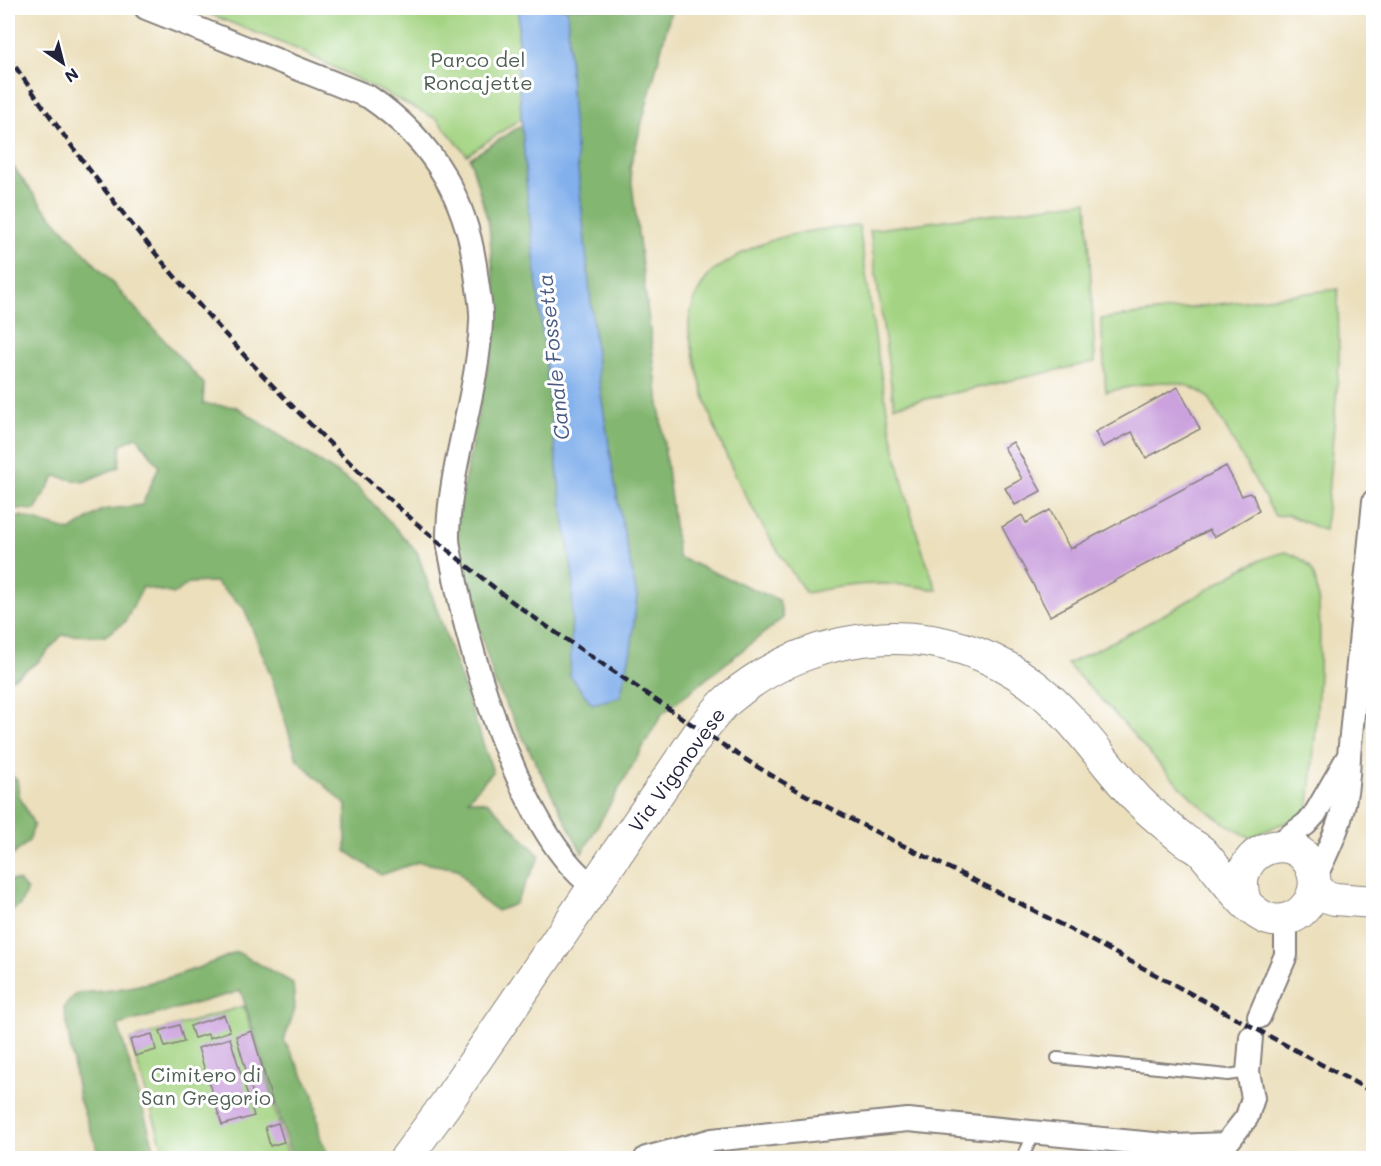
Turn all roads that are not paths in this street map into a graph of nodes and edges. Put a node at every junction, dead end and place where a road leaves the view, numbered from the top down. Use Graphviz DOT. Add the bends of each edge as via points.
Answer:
graph roads {
  1 [pos="146,8"];
  2 [pos="1374,501"];
  3 [pos="1349,755"];
  4 [pos="1199,849"];
  5 [pos="1265,850"];
  6 [pos="1314,885"];
  7 [pos="594,887"];
  8 [pos="1245,901"];
  9 [pos="1368,901"];
  10 [pos="1286,920"];
  11 [pos="1056,1058"];
  12 [pos="1248,1072"];
  13 [pos="1035,1132"];
  14 [pos="406,1158"];
  15 [pos="646,1158"];
  16 [pos="1022,1158"];
  1 -- 7 [label="street" via="369,97 393,113 442,166 468,227 481,321 448,535 464,622 495,721 526,796 576,874"];
  2 -- 3 [label="street"];
  3 -- 5 [label="street" via="1315,814"];
  3 -- 6 [label="street" via="1349,790 1342,820"];
  4 -- 5 [label="main road" via="1218,853"];
  4 -- 7 [label="main road, Via Vigonovese" via="1140,802 1054,703 1011,670 952,645 914,638 873,637 808,653 777,667 728,700 699,733"];
  4 -- 8 [label="main road, Via Vigonovese"];
  5 -- 6 [label="main road" via="1295,850 1305,857"];
  5 -- 8 [label="main road" via="1244,870"];
  6 -- 9 [label="main road" via="1335,899"];
  6 -- 10 [label="main road" via="1304,910"];
  7 -- 14 [label="main road, Via Vigonovese"];
  8 -- 10 [label="main road, Via Vigonovese" via="1263,917"];
  10 -- 12 [label="street" via="1286,955 1255,1027"];
  11 -- 12 [label="lane" via="1228,1075"];
  12 -- 13 [label="street" via="1253,1098 1247,1117 1226,1144 1174,1146"];
  13 -- 15 [label="street" via="908,1120 712,1140"];
  13 -- 16 [label="lane"];
}
